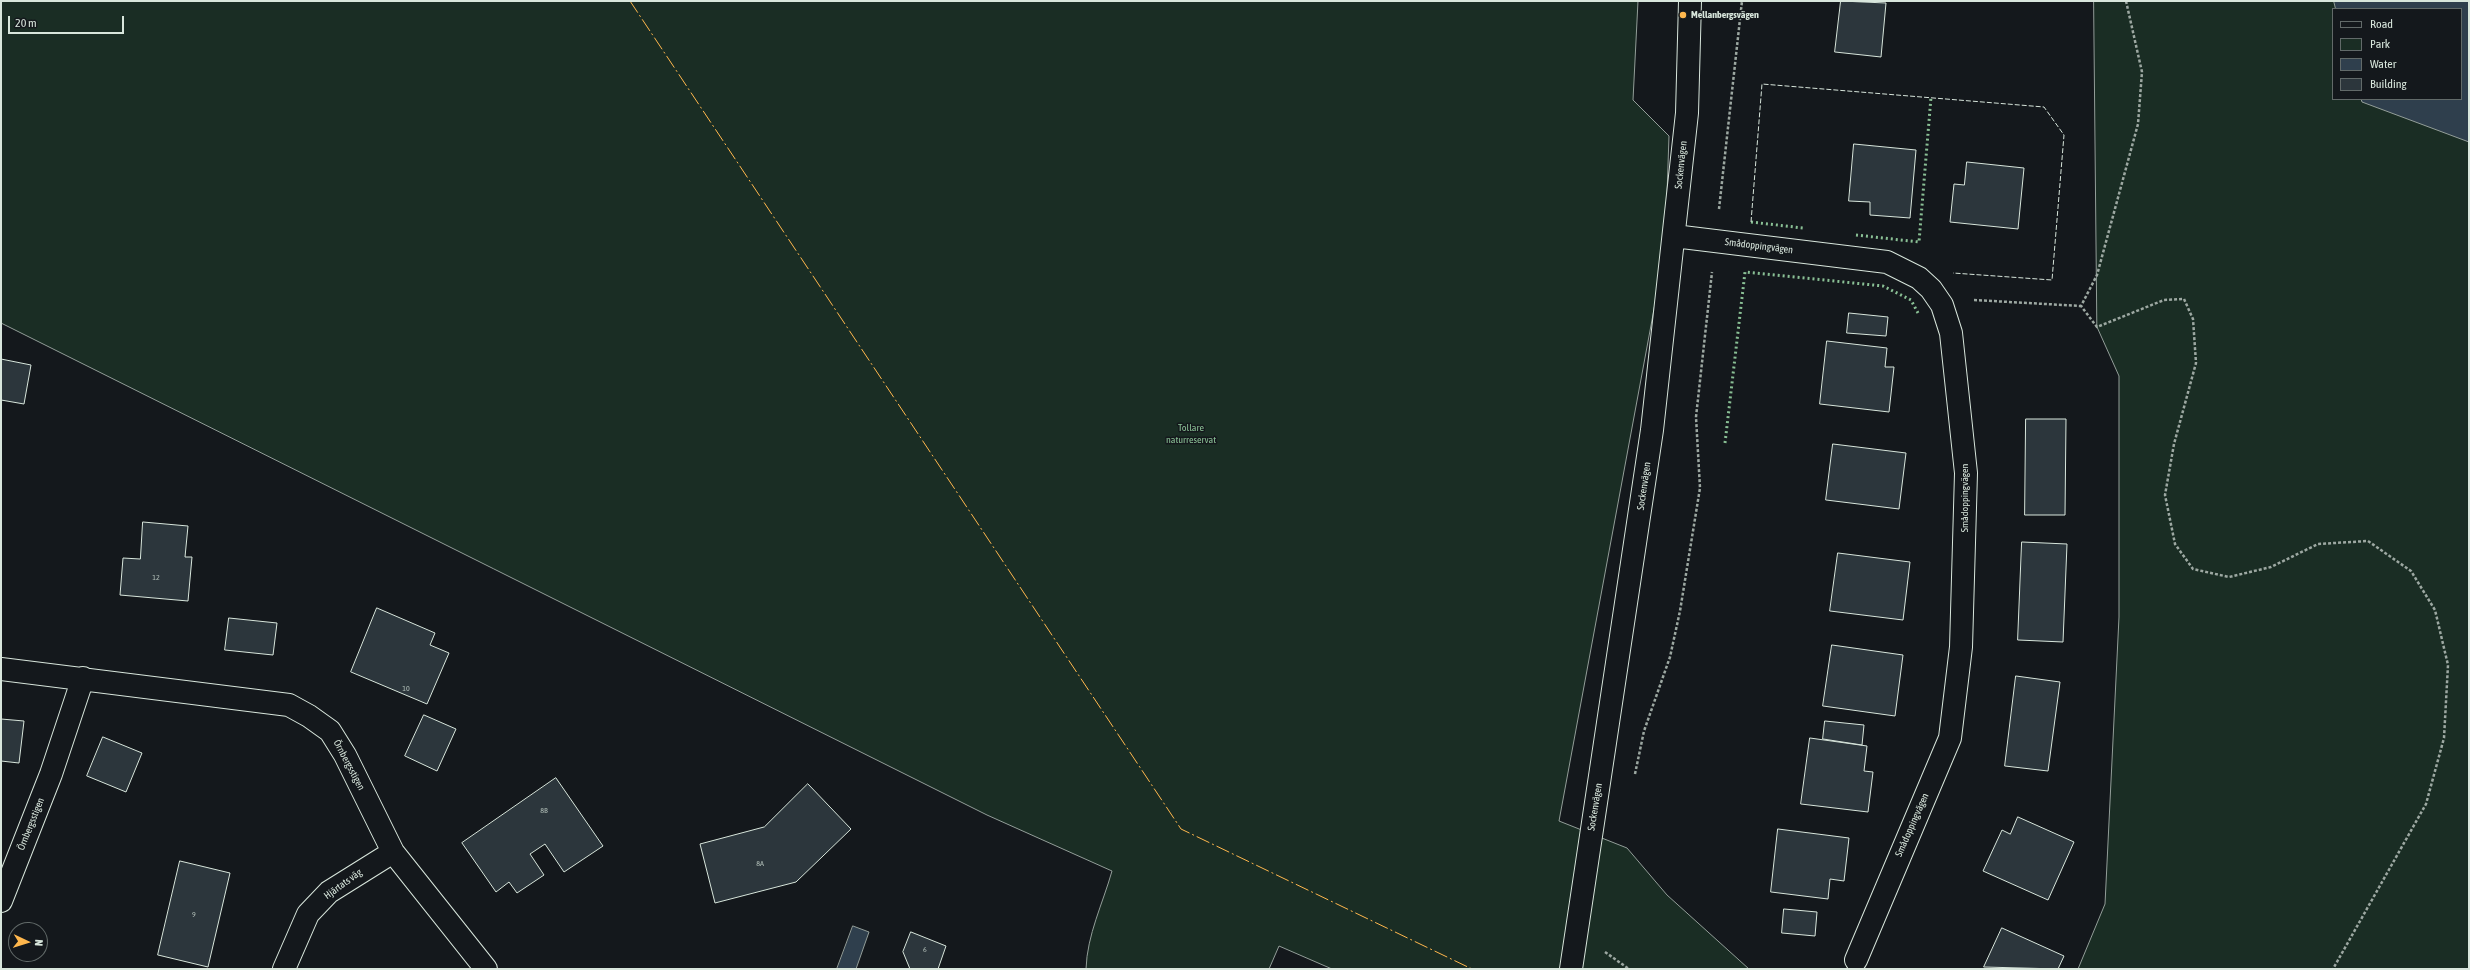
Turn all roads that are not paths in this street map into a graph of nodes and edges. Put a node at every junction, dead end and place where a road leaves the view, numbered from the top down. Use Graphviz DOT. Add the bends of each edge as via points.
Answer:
graph roads {
  1 [pos="1690,1"];
  2 [pos="1674,236"];
  3 [pos="1,669"];
  4 [pos="83,678"];
  5 [pos="393,852"];
  6 [pos="1,901"];
  7 [pos="1856,960"];
  8 [pos="284,969"];
  9 [pos="486,969"];
  10 [pos="1571,969"];
  1 -- 2 [label="street, Sockenvägen" via="1687,113"];
  2 -- 7 [label="street, Smådoppingvägen" via="1887,262 1919,278 1938,299 1947,317 1951,333 1966,473 1961,646 1950,738"];
  2 -- 10 [label="street, Sockenvägen" via="1652,430"];
  3 -- 4 [label="street, Örnbergsstigen"];
  4 -- 5 [label="street, Örnbergsstigen" via="289,705 309,716 330,731 345,755"];
  4 -- 6 [label="street, Örnbergsstigen" via="51,774"];
  5 -- 8 [label="street, Hjärtats väg" via="335,888 318,903 308,914"];
  5 -- 9 [label="street, Örnbergsstigen"];
}
